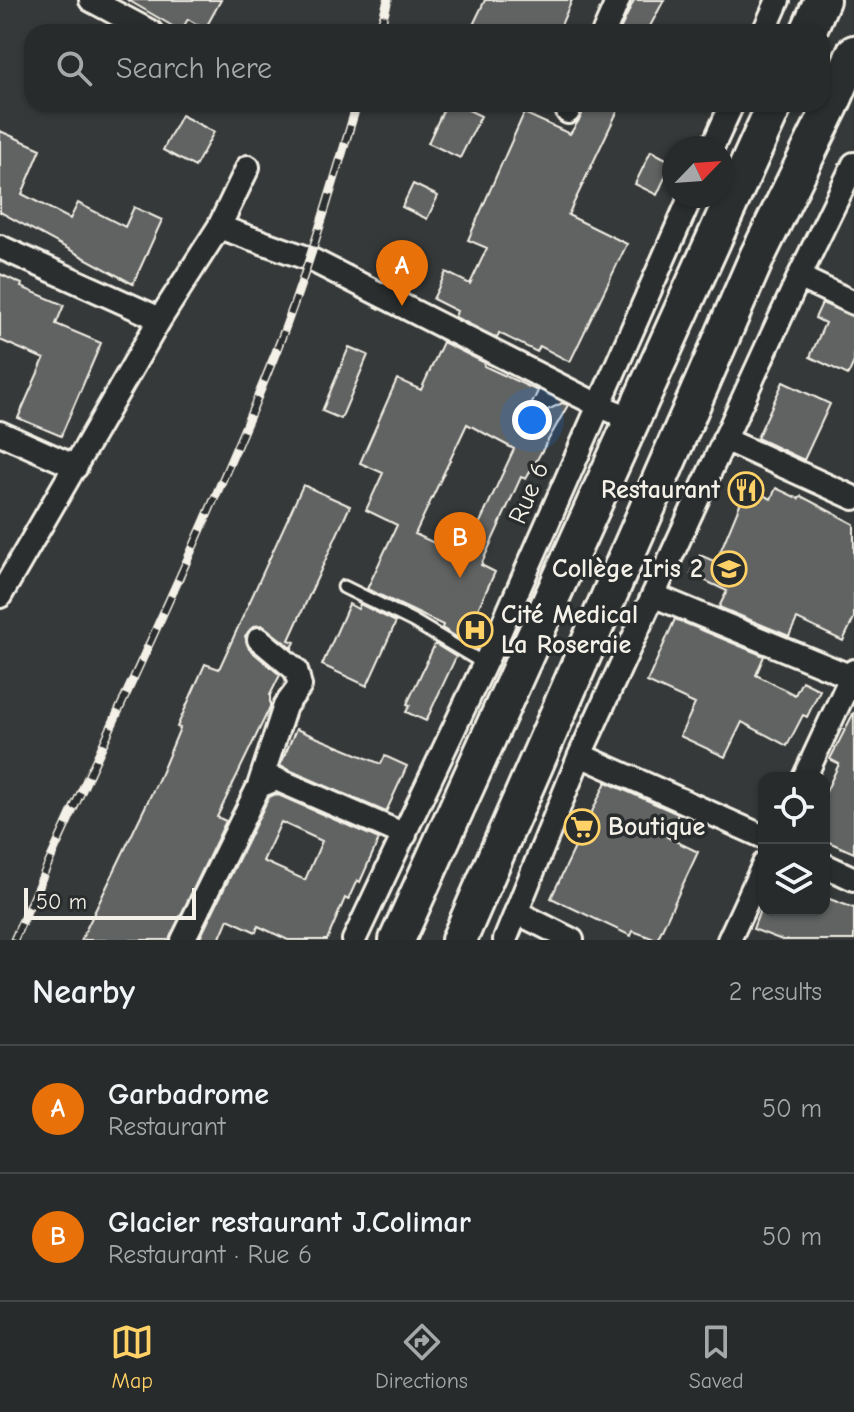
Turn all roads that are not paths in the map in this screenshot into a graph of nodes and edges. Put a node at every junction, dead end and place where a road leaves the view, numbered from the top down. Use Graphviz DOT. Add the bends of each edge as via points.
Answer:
graph roads {
  1 [pos="91,0"];
  2 [pos="618,0"];
  3 [pos="778,0"];
  4 [pos="822,0"];
  5 [pos="136,24"];
  6 [pos="608,24"];
  7 [pos="768,24"];
  8 [pos="812,24"];
  9 [pos="854,53"];
  10 [pos="830,108"];
  11 [pos="728,112"];
  12 [pos="771,112"];
  13 [pos="828,112"];
  14 [pos="717,136"];
  15 [pos="854,164"];
  16 [pos="248,167"];
  17 [pos="686,208"];
  18 [pos="219,227"];
  19 [pos="0,247"];
  20 [pos="799,277"];
  21 [pos="854,303"];
  22 [pos="160,319"];
  23 [pos="598,405"];
  24 [pos="634,420"];
  25 [pos="0,433"];
  26 [pos="724,439"];
  27 [pos="76,467"];
  28 [pos="854,498"];
  29 [pos="344,587"];
  30 [pos="0,595"];
  31 [pos="655,596"];
  32 [pos="259,639"];
  33 [pos="485,664"];
  34 [pos="853,675"];
  35 [pos="580,755"];
  36 [pos="807,772"];
  37 [pos="259,786"];
  38 [pos="758,834"];
  39 [pos="405,835"];
  40 [pos="830,868"];
  41 [pos="758,877"];
  42 [pos="854,879"];
  43 [pos="516,912"];
  44 [pos="183,940"];
  45 [pos="354,940"];
  46 [pos="397,940"];
  47 [pos="459,940"];
  48 [pos="505,940"];
  49 [pos="572,940"];
  50 [pos="729,940"];
  1 -- 5 [label="street"];
  2 -- 6 [label="street"];
  3 -- 7 [label="street"];
  4 -- 8 [label="main road"];
  9 -- 10 [label="main road"];
  11 -- 14 [label="street"];
  12 -- 24 [label="main road"];
  13 -- 47 [label="main road" via="757,257"];
  15 -- 20 [label="street"];
  16 -- 18 [label="street"];
  17 -- 23 [label="street, Rue 6"];
  18 -- 22 [label="street"];
  18 -- 23 [label="street" via="310,259"];
  19 -- 22 [label="street"];
  20 -- 21 [label="street"];
  20 -- 26 [label="street"];
  22 -- 27 [label="street"];
  23 -- 24 [label="street"];
  23 -- 33 [label="street, Rue 6"];
  24 -- 46 [label="main road"];
  25 -- 27 [label="street"];
  26 -- 28 [label="street"];
  26 -- 31 [label="street"];
  27 -- 30 [label="street"];
  29 -- 33 [label="lane"];
  31 -- 34 [label="street"];
  31 -- 35 [label="street"];
  32 -- 37 [label="street" via="296,670 300,686 285,706"];
  33 -- 39 [label="street, Rue 6"];
  34 -- 36 [label="street"];
  35 -- 38 [label="street"];
  35 -- 43 [label="street"];
  37 -- 39 [label="street" via="276,779"];
  37 -- 44 [label="street"];
  39 -- 45 [label="street, Rue 6"];
  40 -- 42 [label="street"];
  41 -- 50 [label="street"];
  43 -- 48 [label="street"];
  43 -- 49 [label="street"];
}
